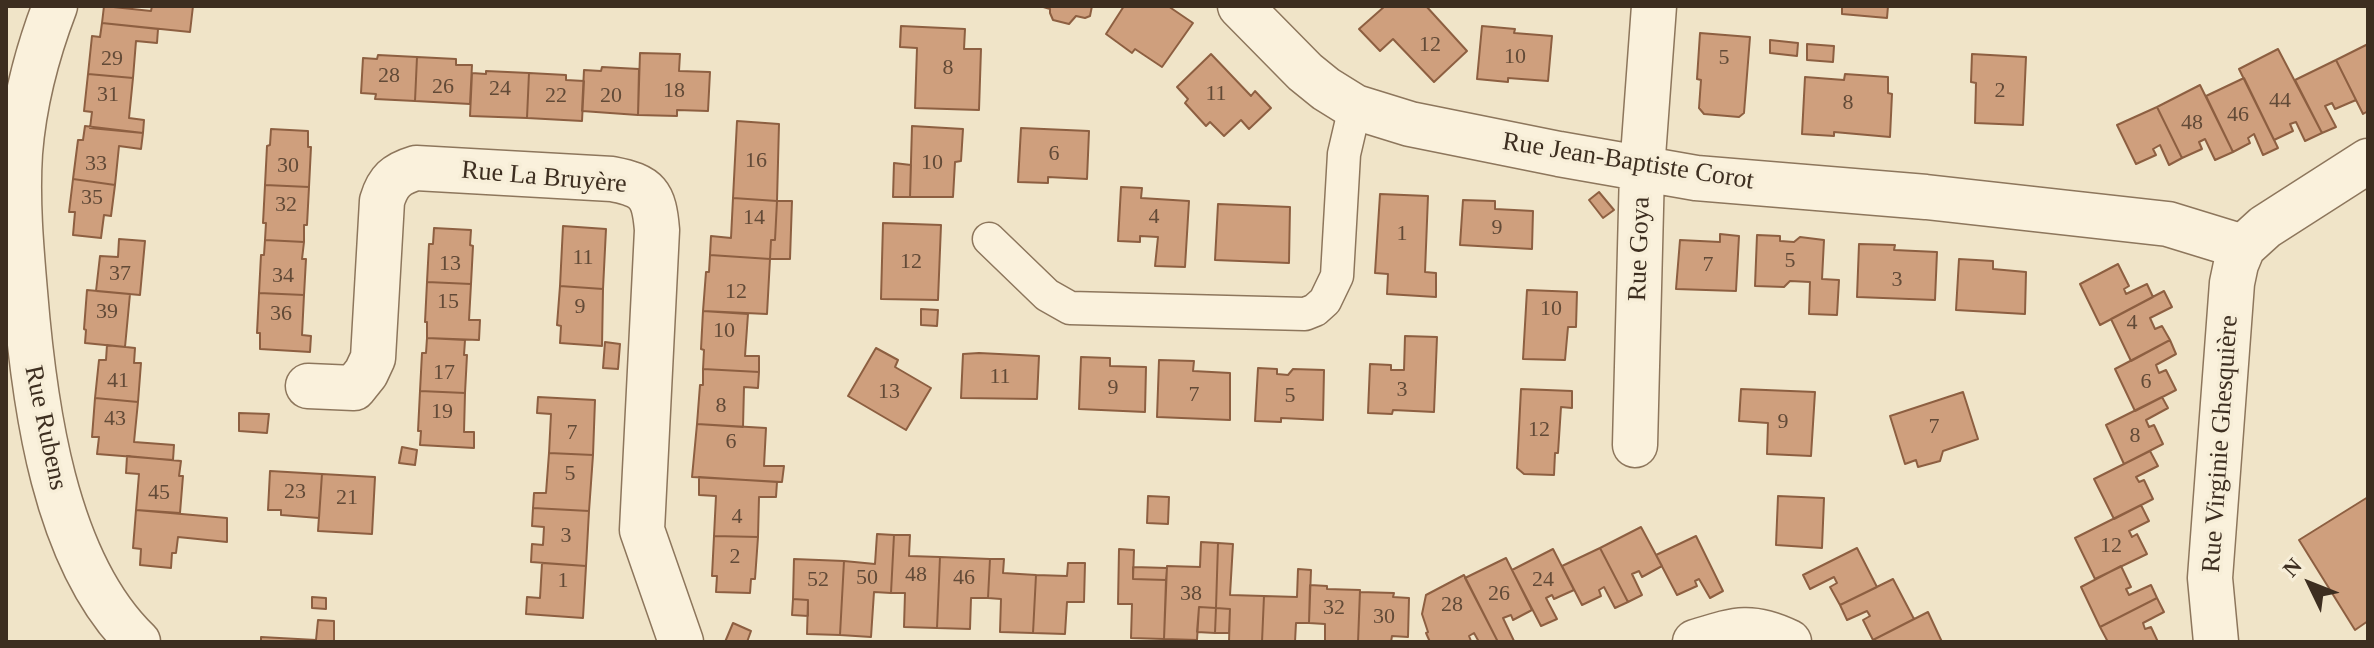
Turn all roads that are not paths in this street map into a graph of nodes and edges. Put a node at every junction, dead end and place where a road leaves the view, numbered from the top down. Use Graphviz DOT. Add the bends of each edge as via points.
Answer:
graph roads {
  1 [pos="55,6"];
  2 [pos="1240,6"];
  3 [pos="1654,6"];
  4 [pos="1355,107"];
  5 [pos="2368,161"];
  6 [pos="1642,170"];
  7 [pos="989,239"];
  8 [pos="2243,247"];
  9 [pos="308,386"];
  10 [pos="1635,445"];
  11 [pos="138,642"];
  12 [pos="681,642"];
  13 [pos="1695,642"];
  14 [pos="1789,642"];
  15 [pos="2216,642"];
  1 -- 11 [label="street, Rue Rubens" via="35,67 21,150 21,253 29,345 45,448 65,515 98,591"];
  2 -- 4 [label="street, Rue Jean-Baptiste Corot" via="1305,72"];
  3 -- 6 [label="street, Rue Goya"];
  4 -- 6 [label="street, Rue Jean-Baptiste Corot" via="1410,124"];
  4 -- 7 [label="street" via="1344,154 1337,276 1325,301 1305,314 1070,308 1047,295"];
  5 -- 8 [label="street" via="2265,227"];
  6 -- 8 [label="street, Rue Jean-Baptiste Corot" via="2168,224"];
  6 -- 10 [label="street, Rue Goya"];
  8 -- 15 [label="street, Rue Virginie Ghesquière" via="2232,283 2210,578"];
  9 -- 12 [label="street, Rue La Bruyère" via="354,388 373,358 382,201 387,184 399,173 416,168 612,179 645,190 655,206 657,230 642,530"];
  13 -- 14 [label="street" via="1738,630"];
}
